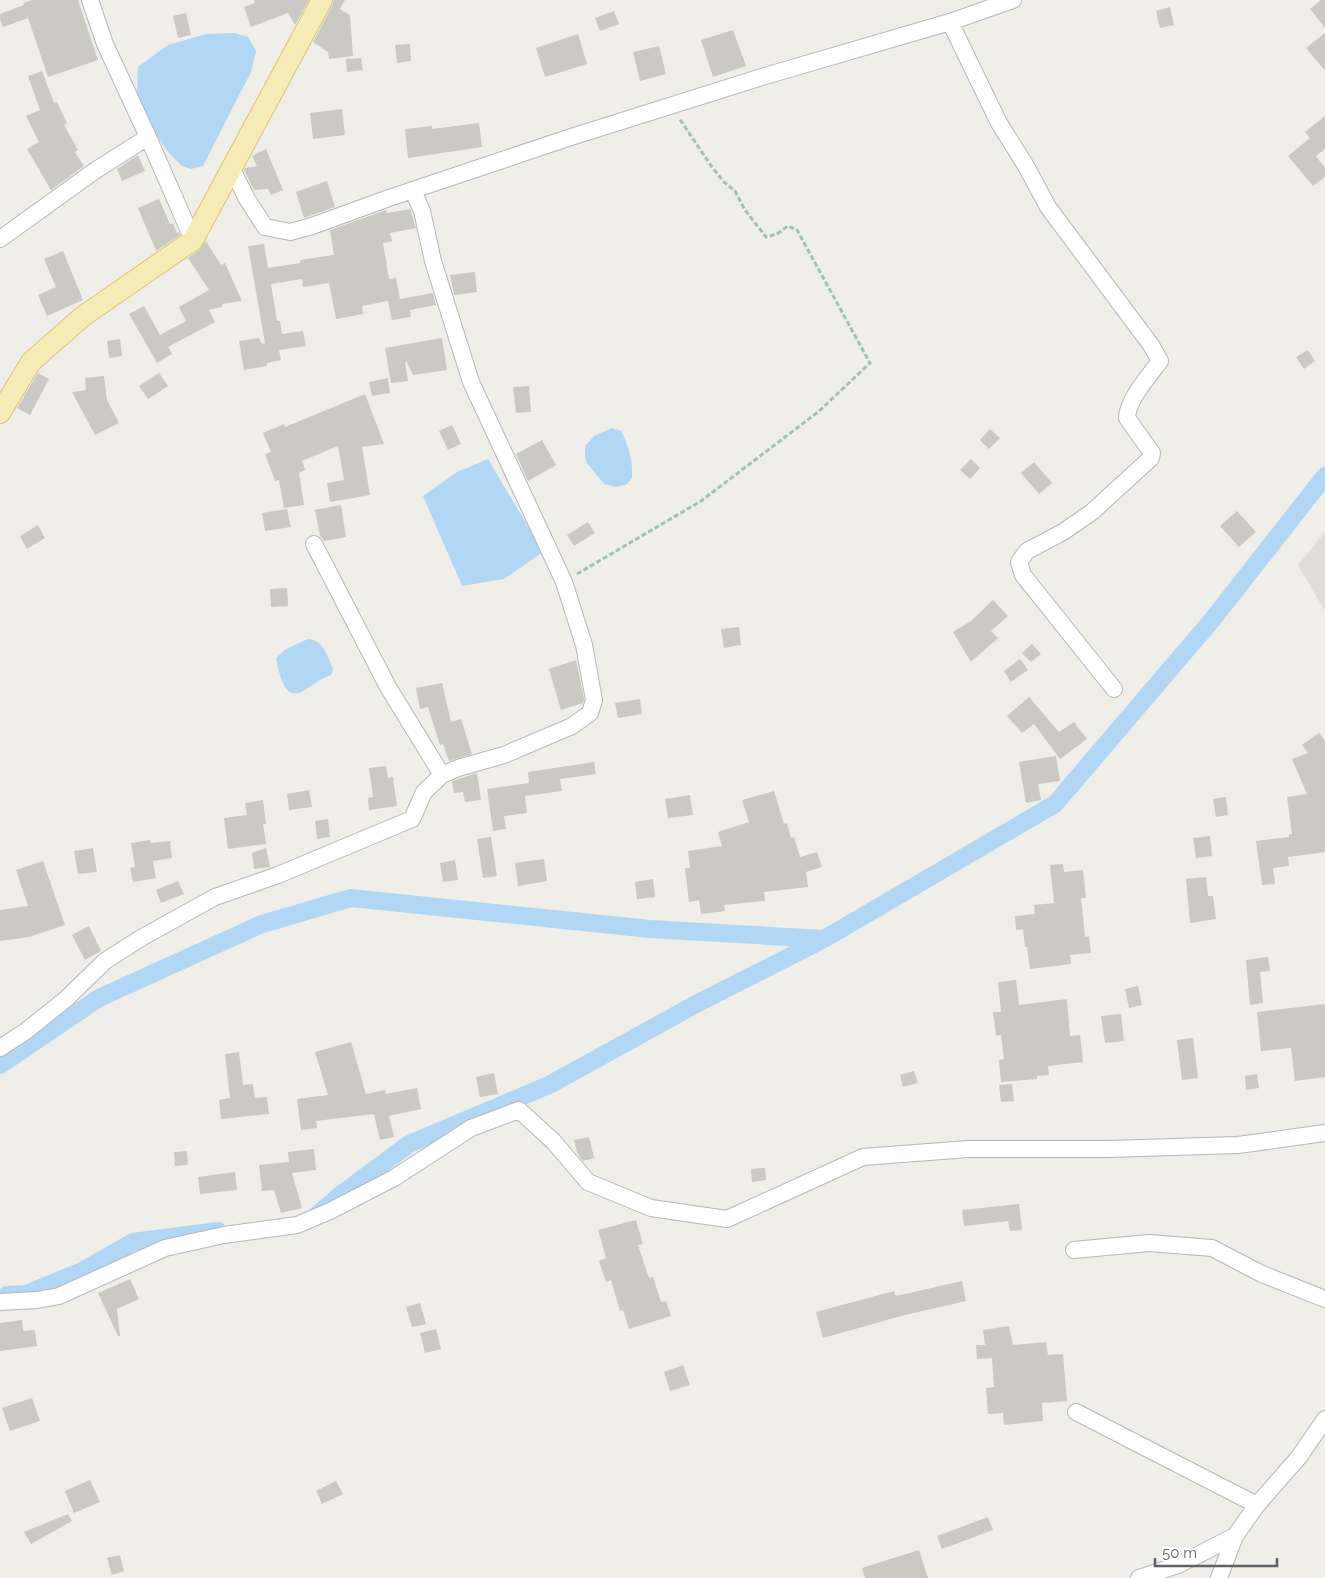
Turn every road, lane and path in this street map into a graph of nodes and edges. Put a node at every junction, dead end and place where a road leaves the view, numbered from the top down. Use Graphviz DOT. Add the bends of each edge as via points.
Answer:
graph roads {
  1 [pos="90,0"];
  2 [pos="322,0"];
  3 [pos="1013,0"];
  4 [pos="950,22"];
  5 [pos="671,105"];
  6 [pos="148,137"];
  7 [pos="232,169"];
  8 [pos="413,191"];
  9 [pos="0,238"];
  10 [pos="193,240"];
  11 [pos="0,413"];
  12 [pos="314,544"];
  13 [pos="564,582"];
  14 [pos="1114,689"];
  15 [pos="442,775"];
  16 [pos="0,1048"];
  17 [pos="1325,1133"];
  18 [pos="1074,1250"];
  19 [pos="1325,1299"];
  20 [pos="0,1302"];
  21 [pos="1076,1412"];
  22 [pos="1325,1419"];
  23 [pos="1257,1505"];
  24 [pos="1235,1536"];
  25 [pos="1179,1572"];
  26 [pos="1139,1578"];
  27 [pos="1219,1578"];
  1 -- 6 [label="street" via="105,44"];
  2 -- 7 [label="main road"];
  3 -- 4 [label="street"];
  4 -- 5 [label="street"];
  4 -- 14 [label="street" via="998,123 1048,207 1160,360 1127,411 1128,418 1152,453 1150,458 1092,512 1027,551 1019,562 1023,575"];
  5 -- 8 [label="street"];
  5 -- 13 [label="path" via="712,167 735,191 766,237 788,226 797,230 870,363 818,412 701,501"];
  6 -- 9 [label="street"];
  6 -- 10 [label="street"];
  7 -- 8 [label="street" via="265,227 290,232"];
  7 -- 10 [label="main road"];
  8 -- 13 [label="street" via="422,211 433,261 471,382"];
  10 -- 11 [label="main road" via="82,317 31,362"];
  12 -- 15 [label="street" via="388,687"];
  13 -- 15 [label="street" via="592,683 594,700 590,713 572,726 504,755"];
  15 -- 16 [label="street" via="424,792 412,819 278,875 215,897 141,938 105,961 66,999"];
  17 -- 20 [label="street" via="1238,1145 968,1149 863,1157 727,1219 651,1208 588,1182 553,1141 520,1110 471,1128 394,1178 297,1225 224,1235 165,1248 59,1296"];
  18 -- 19 [label="street" via="1149,1243 1212,1248 1262,1274"];
  21 -- 23 [label="street"];
  22 -- 23 [label="street" via="1299,1457"];
  23 -- 24 [label="street"];
  24 -- 25 [label="street"];
  24 -- 27 [label="street"];
  25 -- 26 [label="street"];
}
